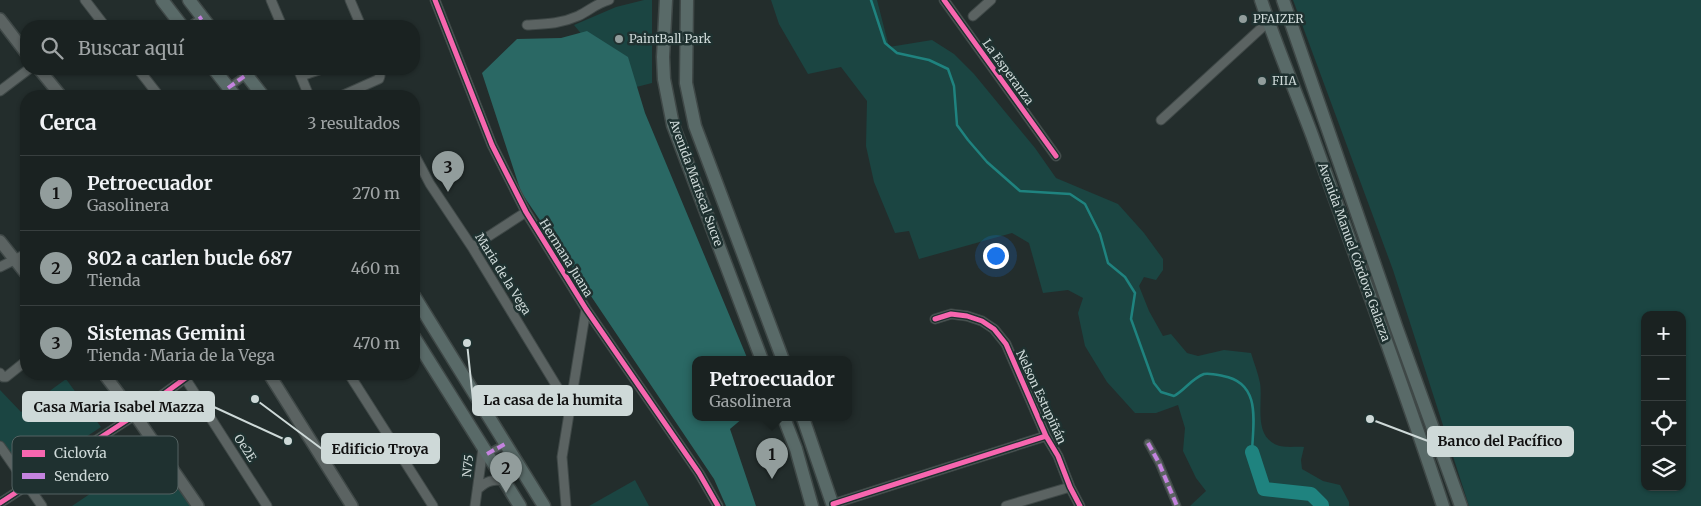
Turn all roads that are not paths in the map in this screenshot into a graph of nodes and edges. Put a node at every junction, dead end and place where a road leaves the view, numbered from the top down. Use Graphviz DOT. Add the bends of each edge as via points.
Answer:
graph roads {
  1 [pos="86,0"];
  2 [pos="162,0"];
  3 [pos="189,0"];
  4 [pos="271,0"];
  5 [pos="350,0"];
  6 [pos="435,0"];
  7 [pos="609,0"];
  8 [pos="666,0"];
  9 [pos="687,0"];
  10 [pos="944,0"];
  11 [pos="991,0"];
  12 [pos="1260,0"];
  13 [pos="1283,0"];
  14 [pos="599,1"];
  15 [pos="973,16"];
  16 [pos="0,19"];
  17 [pos="101,20"];
  18 [pos="177,20"];
  19 [pos="204,20"];
  20 [pos="279,20"];
  21 [pos="358,20"];
  22 [pos="1268,22"];
  23 [pos="527,25"];
  24 [pos="20,44"];
  25 [pos="21,75"];
  26 [pos="44,75"];
  27 [pos="143,75"];
  28 [pos="218,75"];
  29 [pos="242,75"];
  30 [pos="246,75"];
  31 [pos="301,75"];
  32 [pos="379,75"];
  33 [pos="56,90"];
  34 [pos="154,90"];
  35 [pos="230,90"];
  36 [pos="232,90"];
  37 [pos="258,90"];
  38 [pos="307,90"];
  39 [pos="354,90"];
  40 [pos="0,91"];
  41 [pos="1161,120"];
  42 [pos="1056,156"];
  43 [pos="420,165"];
  44 [pos="526,212"];
  45 [pos="1362,228"];
  46 [pos="1347,234"];
  47 [pos="0,240"];
  48 [pos="472,247"];
  49 [pos="20,257"];
  50 [pos="15,260"];
  51 [pos="0,266"];
  52 [pos="20,266"];
  53 [pos="420,306"];
  54 [pos="586,309"];
  55 [pos="743,310"];
  56 [pos="934,319"];
  57 [pos="1397,329"];
  58 [pos="1383,334"];
  59 [pos="420,347"];
  60 [pos="760,356"];
  61 [pos="778,356"];
  62 [pos="781,356"];
  63 [pos="20,365"];
  64 [pos="2,375"];
  65 [pos="109,380"];
  66 [pos="182,380"];
  67 [pos="190,380"];
  68 [pos="273,380"];
  69 [pos="353,380"];
  70 [pos="570,408"];
  71 [pos="135,414"];
  72 [pos="785,421"];
  73 [pos="804,421"];
  74 [pos="102,436"];
  75 [pos="150,436"];
  76 [pos="1046,436"];
  77 [pos="1148,443"];
  78 [pos="505,444"];
  79 [pos="0,446"];
  80 [pos="485,451"];
  81 [pos="12,463"];
  82 [pos="178,477"];
  83 [pos="504,481"];
  84 [pos="806,486"];
  85 [pos="1070,487"];
  86 [pos="479,488"];
  87 [pos="15,494"];
  88 [pos="34,494"];
  89 [pos="0,503"];
  90 [pos="833,505"];
  91 [pos="42,506"];
  92 [pos="198,506"];
  93 [pos="267,506"];
  94 [pos="352,506"];
  95 [pos="433,506"];
  96 [pos="475,506"];
  97 [pos="520,506"];
  98 [pos="544,506"];
  99 [pos="566,506"];
  100 [pos="718,506"];
  101 [pos="812,506"];
  102 [pos="818,506"];
  103 [pos="1006,506"];
  104 [pos="1080,506"];
  105 [pos="1177,506"];
  106 [pos="1443,506"];
  107 [pos="1461,506"];
  1 -- 17 [label="street"];
  2 -- 18 [label="main road"];
  3 -- 19 [label="main road"];
  4 -- 20 [label="street"];
  5 -- 21 [label="street"];
  6 -- 44 [label="street, Hermana Juana" via="492,145"];
  7 -- 14 [label="street"];
  8 -- 55 [label="main road, Avenida Mariscal Sucre" via="662,57 673,125"];
  9 -- 62 [label="main road, Avenida Mariscal Sucre" via="686,83 695,126"];
  10 -- 42 [label="street, La Esperanza"];
  11 -- 15 [label="street"];
  12 -- 22 [label="main road, Avenida Manuel Córdova Galarza"];
  13 -- 45 [label="main road, Avenida Manuel Córdova Galarza"];
  14 -- 23 [label="street" via="579,16 560,24"];
  16 -- 24 [label="main road"];
  22 -- 41 [label="street"];
  22 -- 46 [label="main road, Avenida Manuel Córdova Galarza"];
  25 -- 40 [label="street"];
  26 -- 33 [label="main road"];
  27 -- 34 [label="street"];
  28 -- 35 [label="main road"];
  29 -- 36 [label="street"];
  30 -- 37 [label="main road"];
  31 -- 38 [label="street"];
  32 -- 39 [label="street" via="379,79"];
  43 -- 48 [label="street, Maria de la Vega"];
  44 -- 48 [label="street"];
  44 -- 54 [label="street, Hermana Juana"];
  45 -- 46 [label="main road"];
  45 -- 57 [label="main road, Avenida Manuel Córdova Galarza"];
  46 -- 58 [label="main road, Avenida Manuel Córdova Galarza"];
  47 -- 50 [label="main road"];
  48 -- 70 [label="street, Maria de la Vega"];
  49 -- 50 [label="street"];
  50 -- 51 [label="street"];
  50 -- 52 [label="main road"];
  53 -- 78 [label="main road"];
  54 -- 70 [label="street"];
  54 -- 100 [label="street, Hermana Juana" via="699,473"];
  55 -- 60 [label="main road, Avenida Mariscal Sucre"];
  55 -- 61 [label="main road" via="750,303 755,306 772,350"];
  56 -- 76 [label="street, Nelson Estupiñán" via="951,314 967,316 994,329 1006,344"];
  57 -- 58 [label="main road"];
  57 -- 107 [label="main road, Avenida Manuel Córdova Galarza"];
  58 -- 106 [label="main road, Avenida Manuel Córdova Galarza"];
  59 -- 80 [label="main road"];
  63 -- 64 [label="street"];
  65 -- 71 [label="main road"];
  66 -- 71 [label="street"];
  67 -- 93 [label="street, Oe2E"];
  68 -- 94 [label="main road"];
  69 -- 95 [label="street"];
  70 -- 99 [label="street" via="562,457"];
  71 -- 74 [label="street"];
  71 -- 75 [label="main road"];
  72 -- 84 [label="main road"];
  73 -- 90 [label="main road"];
  76 -- 85 [label="street, Nelson Estupiñán"];
  76 -- 90 [label="street"];
  77 -- 105 [label="street"];
  78 -- 80 [label="street"];
  78 -- 98 [label="main road"];
  79 -- 81 [label="street"];
  80 -- 83 [label="main road"];
  80 -- 86 [label="street, N75"];
  82 -- 92 [label="main road"];
  83 -- 86 [label="street, N75" via="494,479"];
  83 -- 97 [label="main road"];
  84 -- 101 [label="main road"];
  84 -- 102 [label="main road"];
  85 -- 103 [label="street"];
  85 -- 104 [label="street, Nelson Estupiñán"];
  86 -- 96 [label="street, N75"];
  87 -- 89 [label="street"];
  88 -- 91 [label="street"];
}
